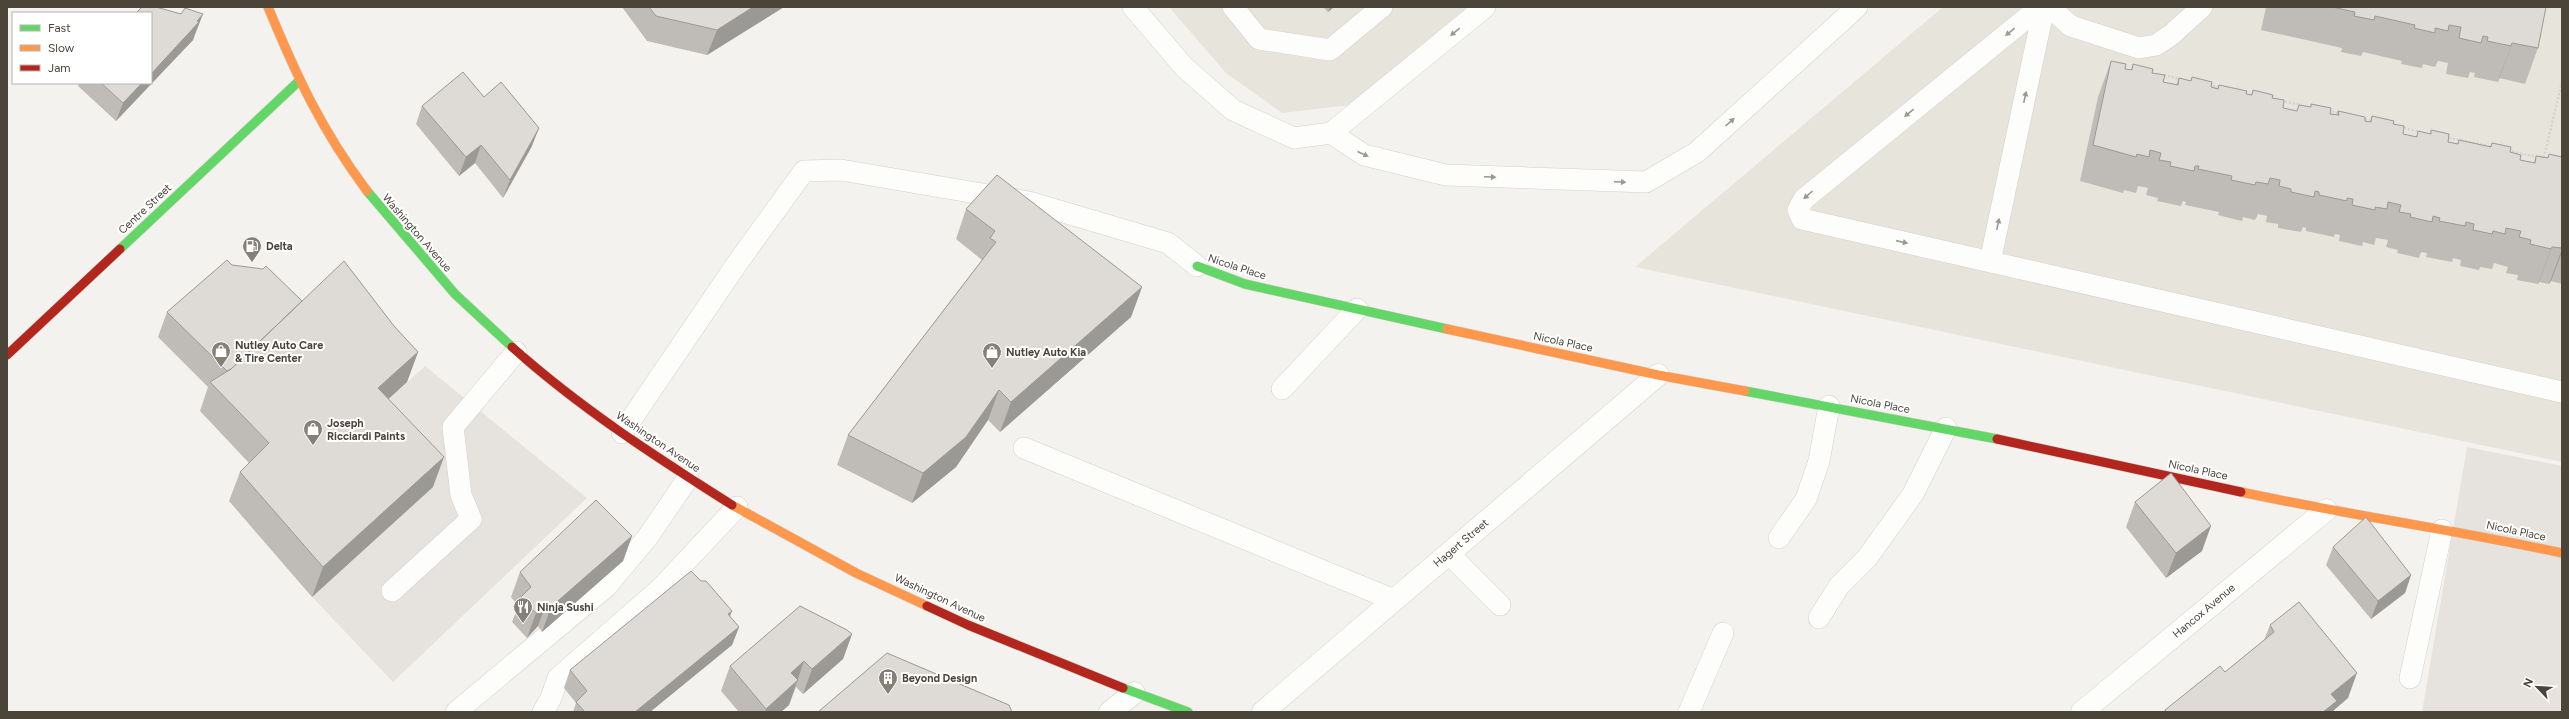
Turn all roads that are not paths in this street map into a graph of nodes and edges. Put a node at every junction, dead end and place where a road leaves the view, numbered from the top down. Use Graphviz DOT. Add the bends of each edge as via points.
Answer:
graph roads {
  1 [pos="268,7"];
  2 [pos="1133,7"];
  3 [pos="1233,7"];
  4 [pos="1382,7"];
  5 [pos="1485,7"];
  6 [pos="1858,7"];
  7 [pos="2040,7"];
  8 [pos="2044,7"];
  9 [pos="2049,7"];
  10 [pos="2202,7"];
  11 [pos="299,81"];
  12 [pos="1331,133"];
  13 [pos="1990,262"];
  14 [pos="1197,266"];
  15 [pos="1357,309"];
  16 [pos="516,352"];
  17 [pos="7,355"];
  18 [pos="1658,375"];
  19 [pos="1282,390"];
  20 [pos="2562,392"];
  21 [pos="1829,406"];
  22 [pos="1946,428"];
  23 [pos="622,433"];
  24 [pos="1024,448"];
  25 [pos="688,478"];
  26 [pos="738,507"];
  27 [pos="2326,510"];
  28 [pos="2442,530"];
  29 [pos="1779,538"];
  30 [pos="2562,553"];
  31 [pos="1449,554"];
  32 [pos="392,591"];
  33 [pos="1394,600"];
  34 [pos="1500,605"];
  35 [pos="1819,618"];
  36 [pos="1723,633"];
  37 [pos="2410,678"];
  38 [pos="1134,693"];
  39 [pos="456,712"];
  40 [pos="543,712"];
  41 [pos="1110,712"];
  42 [pos="1188,712"];
  43 [pos="1263,712"];
  44 [pos="1689,712"];
  45 [pos="2082,712"];
  1 -- 11 [label="street, Washington Avenue"];
  2 -- 12 [label="lane" via="1184,67 1233,110 1294,138"];
  3 -- 4 [label="lane" via="1259,39 1330,50"];
  5 -- 12 [label="lane, one-way"];
  12 -- 6 [label="lane, one-way" via="1364,155 1446,175 1646,182 1697,152"];
  7 -- 13 [label="lane, one-way" via="1804,199 1798,210 1802,219"];
  13 -- 8 [label="lane, one-way"];
  9 -- 10 [label="lane" via="2072,26 2139,48 2156,45"];
  11 -- 16 [label="street, Washington Avenue" via="336,146 378,207 445,284"];
  11 -- 17 [label="street, Centre Street"];
  13 -- 20 [label="lane"];
  14 -- 15 [label="street, Nicola Place" via="1245,284"];
  14 -- 23 [label="lane" via="1168,243 1029,202 841,170 804,172 738,262"];
  15 -- 18 [label="street, Nicola Place"];
  15 -- 19 [label="lane"];
  16 -- 23 [label="street, Washington Avenue"];
  16 -- 32 [label="lane" via="453,427 461,495 471,519"];
  18 -- 21 [label="street, Nicola Place"];
  18 -- 31 [label="street, Hagert Street"];
  21 -- 22 [label="street, Nicola Place"];
  21 -- 29 [label="lane" via="1819,461 1806,499"];
  22 -- 27 [label="street, Nicola Place"];
  22 -- 35 [label="lane" via="1913,494 1867,558 1838,586"];
  23 -- 25 [label="street, Washington Avenue"];
  24 -- 33 [label="lane"];
  25 -- 26 [label="street, Washington Avenue"];
  25 -- 39 [label="lane" via="647,538 606,587"];
  26 -- 38 [label="street, Washington Avenue" via="857,573 950,617 1039,656"];
  26 -- 40 [label="lane" via="660,589 558,678"];
  27 -- 28 [label="street, Nicola Place"];
  27 -- 45 [label="street, Hancox Avenue"];
  28 -- 30 [label="street, Nicola Place"];
  28 -- 37 [label="lane"];
  31 -- 33 [label="street, Hagert Street"];
  31 -- 34 [label="lane"];
  33 -- 43 [label="street, Hagert Street"];
  36 -- 44 [label="lane"];
  38 -- 41 [label="street"];
  38 -- 42 [label="street, Washington Avenue"];
}
